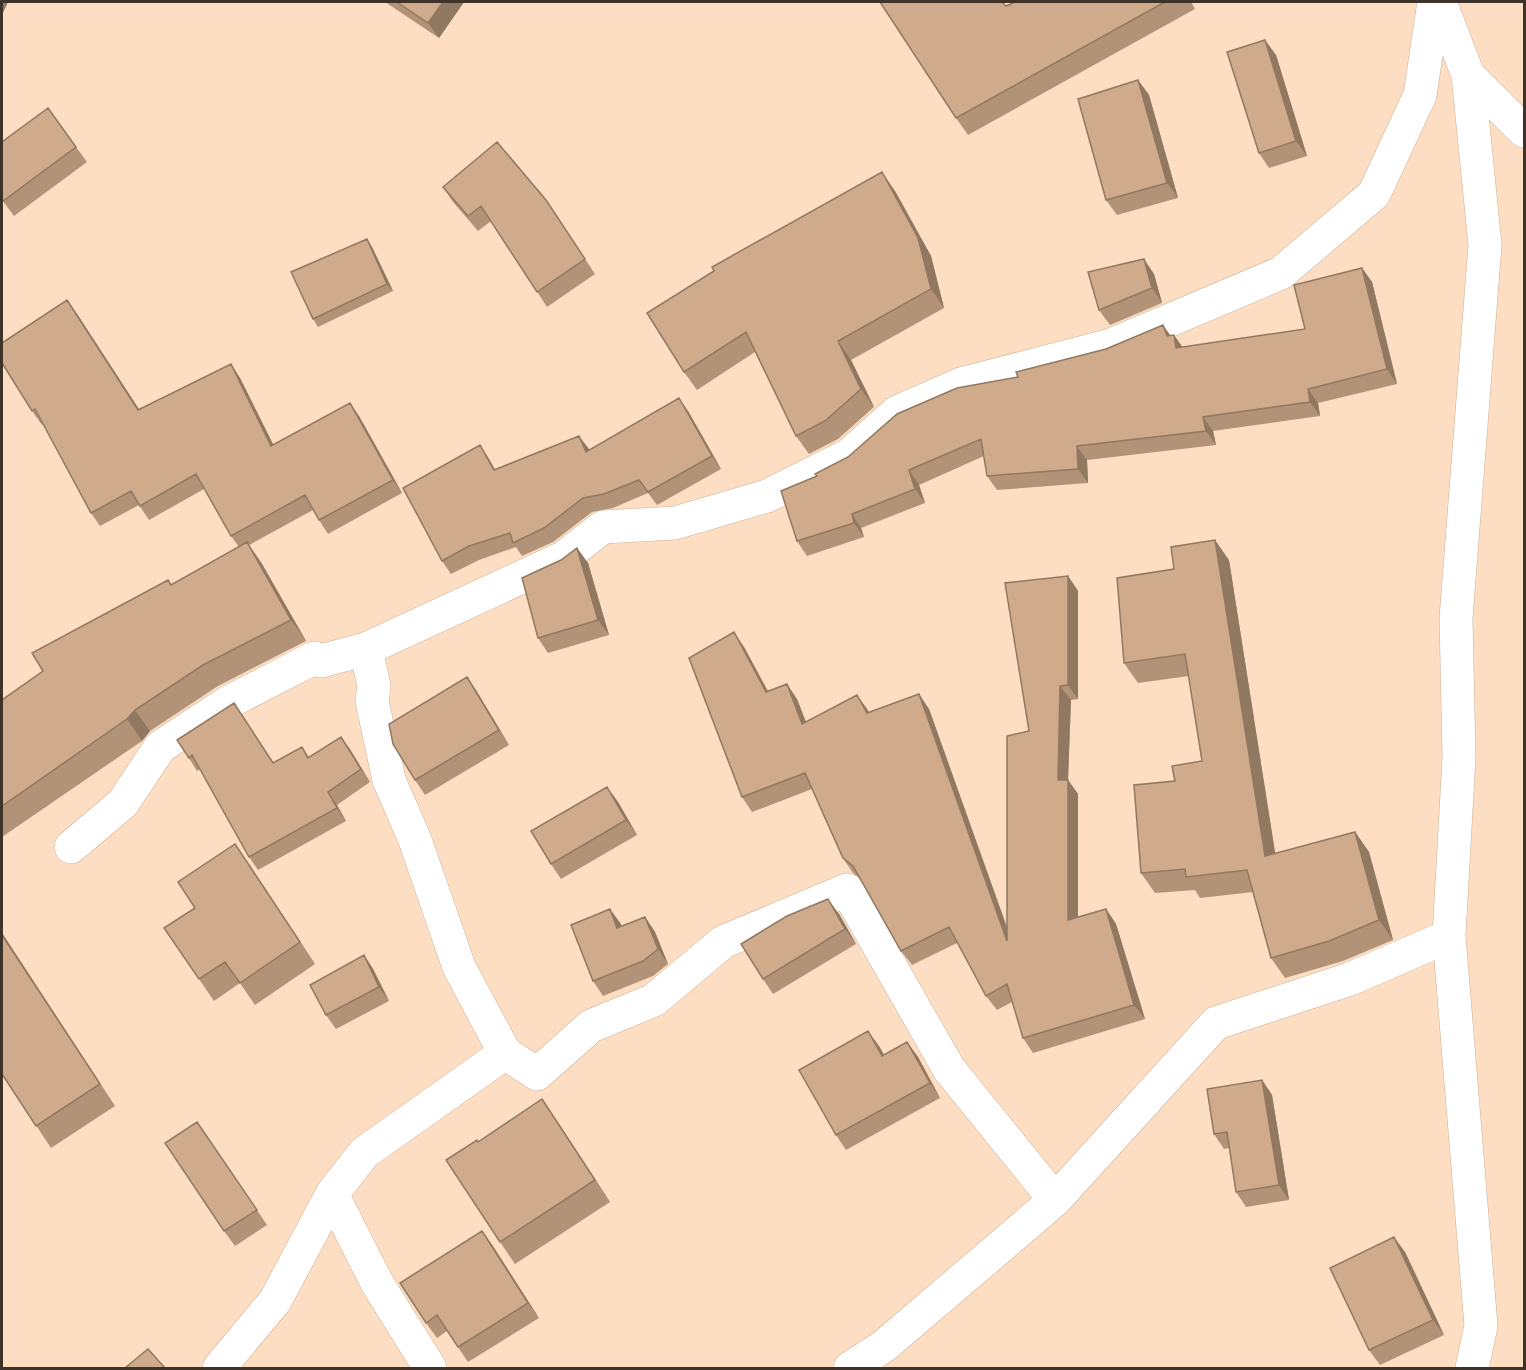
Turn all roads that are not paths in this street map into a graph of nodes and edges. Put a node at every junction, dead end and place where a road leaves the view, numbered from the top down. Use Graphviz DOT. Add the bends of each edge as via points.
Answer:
graph roads {
  1 [pos="1434,2"];
  2 [pos="1440,2"];
  3 [pos="1468,75"];
  4 [pos="1524,131"];
  5 [pos="366,649"];
  6 [pos="71,847"];
  7 [pos="1449,936"];
  8 [pos="505,1053"];
  9 [pos="332,1194"];
  10 [pos="1055,1200"];
  11 [pos="219,1368"];
  12 [pos="430,1368"];
  13 [pos="850,1368"];
  14 [pos="1472,1368"];
  1 -- 5 [label="street" via="1420,95 1374,194 1281,273 1111,345 961,384 897,412 849,455 767,496 675,523 603,527 563,558"];
  2 -- 3 [label="street"];
  3 -- 4 [label="street"];
  3 -- 7 [label="street" via="1485,245 1456,618 1459,757"];
  5 -- 6 [label="street" via="321,661 314,658 227,703 160,747 123,803"];
  5 -- 8 [label="street" via="374,686 372,701 389,780 415,840 459,967"];
  7 -- 10 [label="street" via="1350,979 1216,1023"];
  7 -- 14 [label="street" via="1481,1326"];
  8 -- 9 [label="street" via="364,1153"];
  8 -- 10 [label="street" via="537,1074 591,1026 654,1000 723,942 848,890 949,1069"];
  9 -- 11 [label="street" via="275,1301"];
  9 -- 12 [label="street" via="377,1283"];
  10 -- 13 [label="street" via="884,1346"];
}
